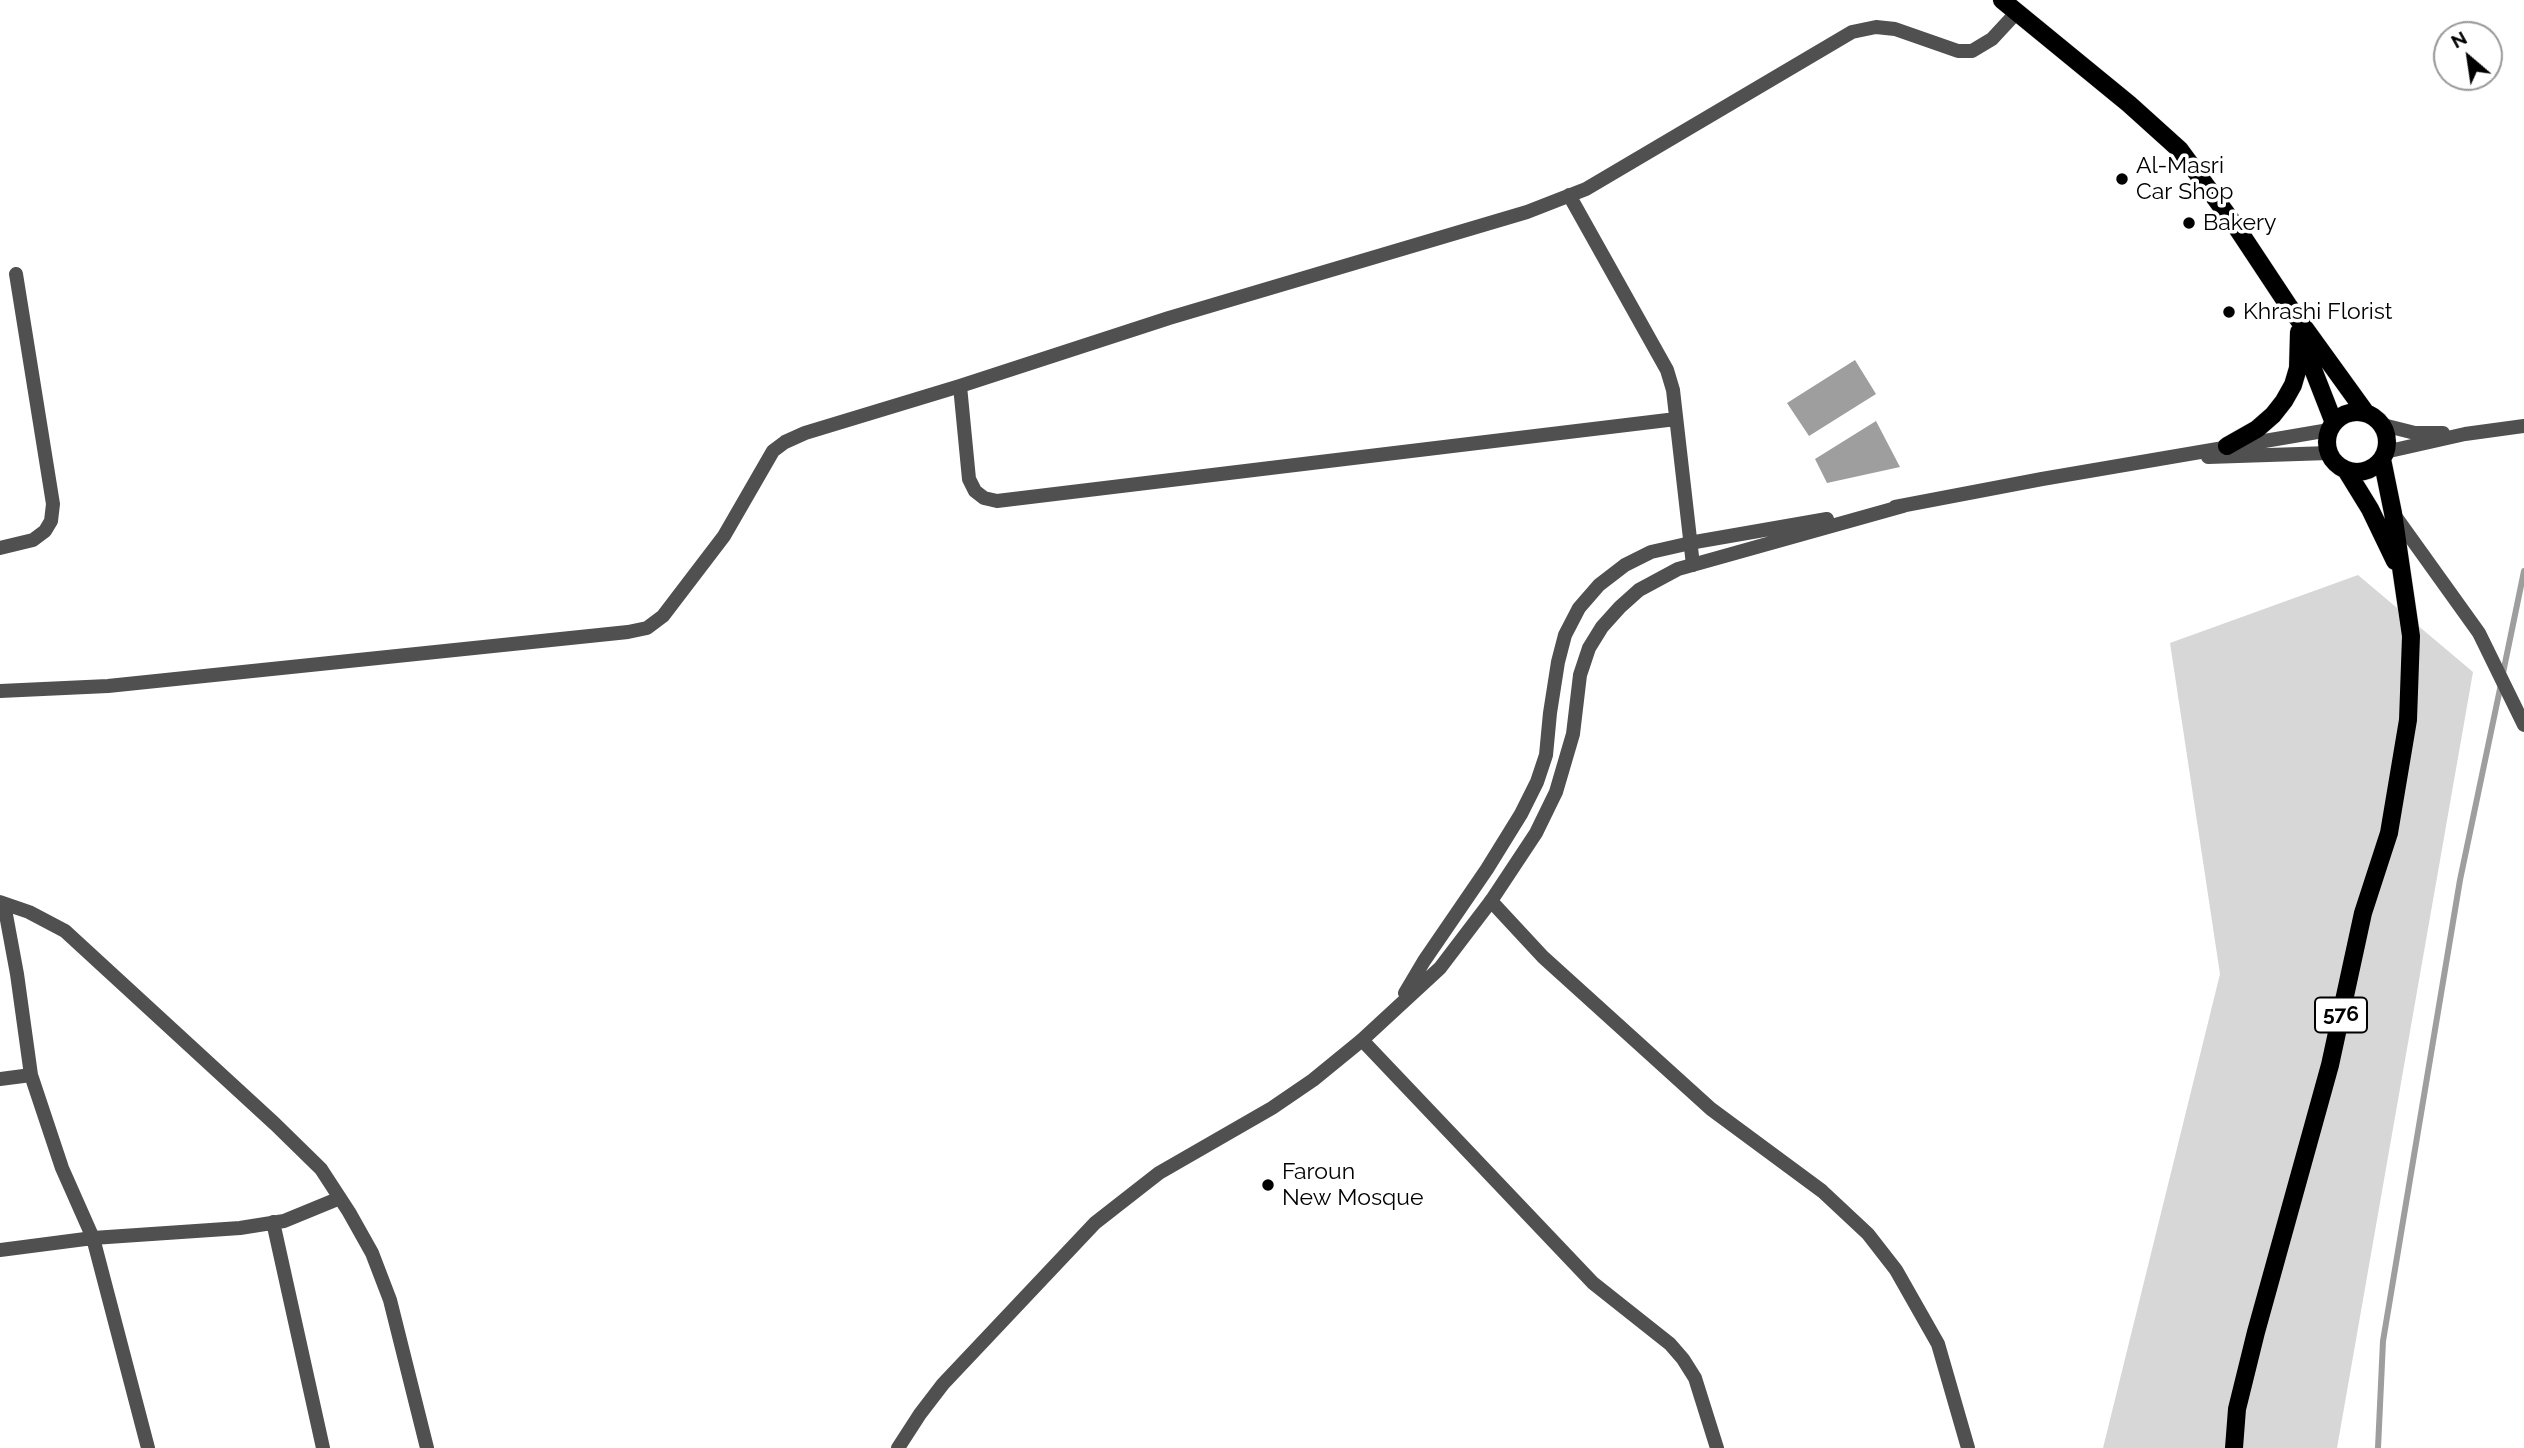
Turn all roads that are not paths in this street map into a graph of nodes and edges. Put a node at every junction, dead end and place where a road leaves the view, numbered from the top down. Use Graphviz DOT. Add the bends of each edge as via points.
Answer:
graph roads {
  1 [pos="2002,0"];
  2 [pos="2017,12"];
  3 [pos="1569,195"];
  4 [pos="16,274"];
  5 [pos="2288,305"];
  6 [pos="2299,332"];
  7 [pos="960,386"];
  8 [pos="2366,413"];
  9 [pos="1676,419"];
  10 [pos="2382,425"];
  11 [pos="2332,426"];
  12 [pos="2524,426"];
  13 [pos="2465,434"];
  14 [pos="2227,446"];
  15 [pos="2329,453"];
  16 [pos="2383,455"];
  17 [pos="2164,458"];
  18 [pos="2346,470"];
  19 [pos="1903,506"];
  20 [pos="2393,513"];
  21 [pos="1689,544"];
  22 [pos="0,548"];
  23 [pos="1693,565"];
  24 [pos="2403,577"];
  25 [pos="0,691"];
  26 [pos="2524,725"];
  27 [pos="1491,901"];
  28 [pos="2,903"];
  29 [pos="1397,1006"];
  30 [pos="1362,1040"];
  31 [pos="31,1074"];
  32 [pos="0,1079"];
  33 [pos="340,1198"];
  34 [pos="273,1222"];
  35 [pos="93,1238"];
  36 [pos="0,1250"];
  37 [pos="148,1448"];
  38 [pos="323,1448"];
  39 [pos="427,1448"];
  40 [pos="898,1448"];
  41 [pos="1717,1448"];
  42 [pos="1968,1448"];
  43 [pos="2234,1448"];
  1 -- 2 [label="main road"];
  2 -- 3 [label="street" via="1992,39 1972,51 1958,51 1895,29 1876,27 1852,33"];
  2 -- 5 [label="main road" via="2180,150"];
  3 -- 7 [label="street" via="1527,212 1169,318"];
  3 -- 9 [label="street" via="1667,370"];
  4 -- 22 [label="street" via="53,504 45,531 33,540"];
  5 -- 6 [label="main road"];
  5 -- 8 [label="main road"];
  6 -- 11 [label="main road"];
  6 -- 14 [label="main road" via="2298,368 2284,401 2257,429"];
  7 -- 9 [label="street" via="970,478 975,491 997,501"];
  7 -- 25 [label="street" via="805,433 773,451 724,536 663,616 647,628 108,686"];
  8 -- 10 [label="main road"];
  8 -- 11 [label="main road" via="2346,413"];
  9 -- 21 [label="street"];
  10 -- 13 [label="street" via="2416,433"];
  10 -- 16 [label="main road" via="2386,435"];
  11 -- 14 [label="street"];
  11 -- 15 [label="main road"];
  12 -- 13 [label="street"];
  13 -- 16 [label="street"];
  14 -- 17 [label="street"];
  15 -- 17 [label="street"];
  15 -- 18 [label="main road"];
  16 -- 18 [label="main road" via="2370,469"];
  16 -- 20 [label="main road"];
  17 -- 19 [label="street"];
  18 -- 24 [label="main road"];
  19 -- 21 [label="street"];
  19 -- 23 [label="street"];
  20 -- 24 [label="main road"];
  20 -- 26 [label="street" via="2479,633"];
  21 -- 23 [label="street"];
  21 -- 29 [label="street" via="1651,552 1625,565 1579,608 1558,662 1546,755 1537,782 1487,869"];
  23 -- 27 [label="street" via="1639,590 1602,627 1589,648 1580,676 1573,734 1556,792"];
  24 -- 43 [label="main road, 576" via="2411,636 2408,720 2389,833 2363,913 2330,1065 2256,1332 2237,1409"];
  27 -- 29 [label="street" via="1440,968"];
  27 -- 42 [label="street" via="1543,957 1711,1109 1822,1191 1868,1234 1896,1270 1938,1344"];
  28 -- 31 [label="street"];
  28 -- 33 [label="street" via="65,931 275,1124 321,1169"];
  29 -- 30 [label="street"];
  30 -- 40 [label="street" via="1293,1095 1167,1167 1095,1223 943,1384"];
  30 -- 41 [label="street" via="1593,1283 1670,1344 1695,1378"];
  31 -- 32 [label="street"];
  31 -- 35 [label="street" via="62,1168"];
  33 -- 34 [label="street"];
  33 -- 39 [label="street" via="372,1253 390,1300"];
  34 -- 35 [label="street"];
  34 -- 38 [label="street"];
  35 -- 36 [label="street"];
  35 -- 37 [label="street"];
}
